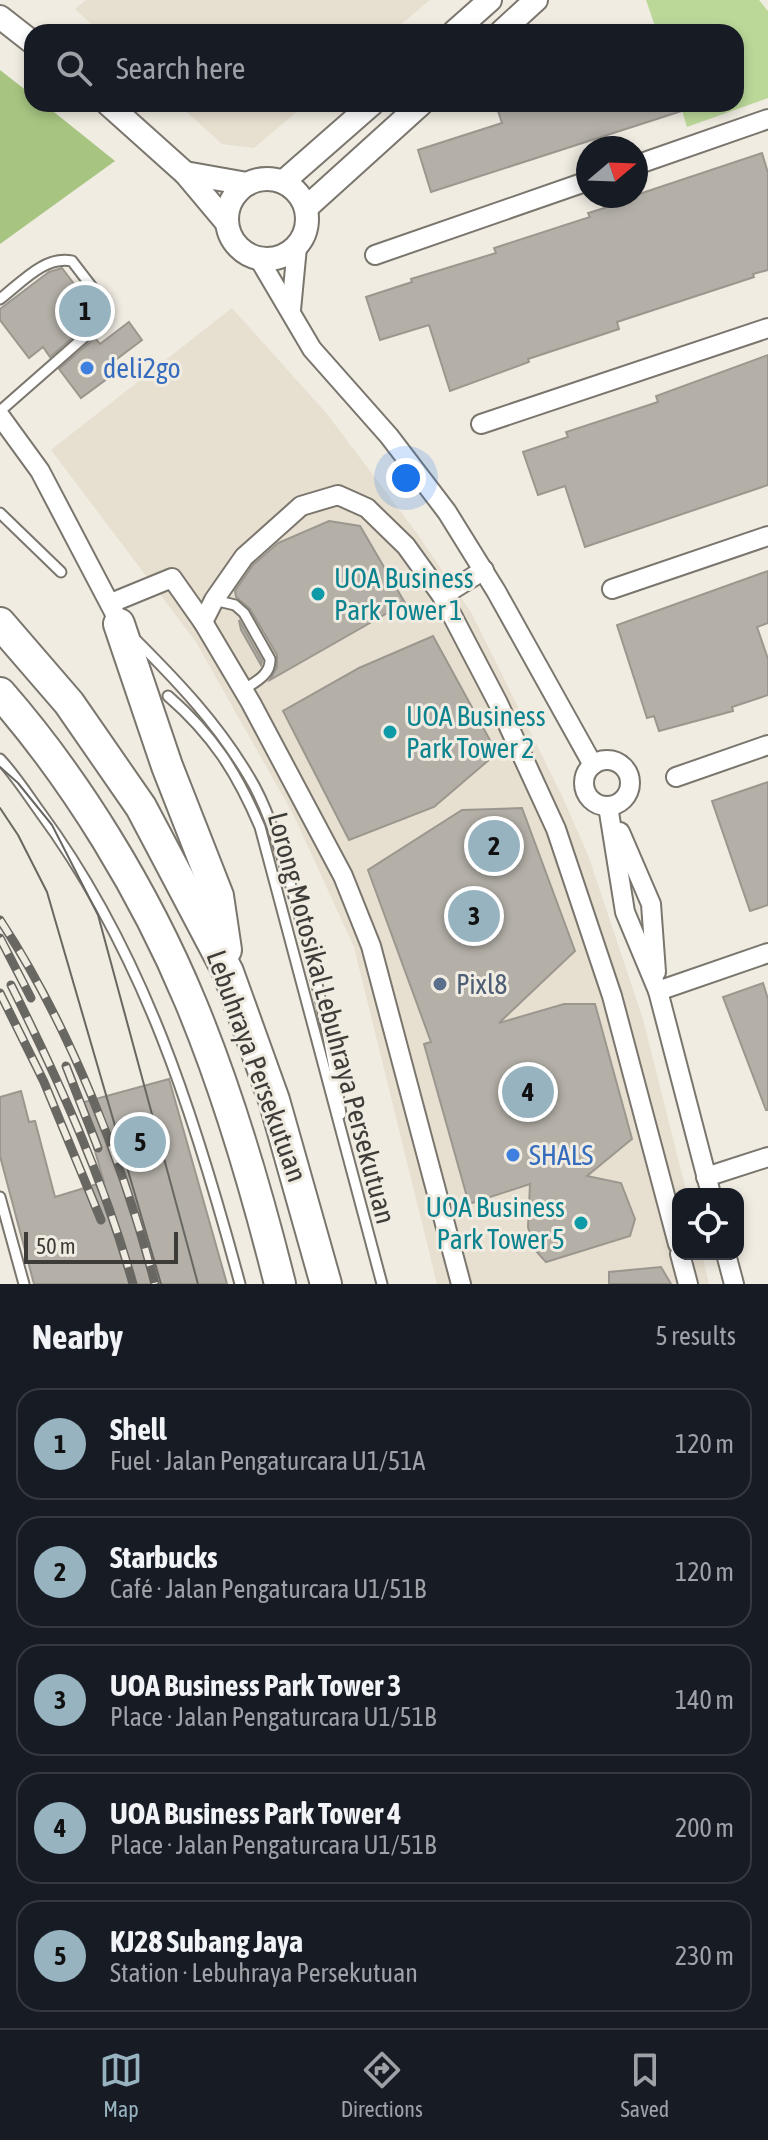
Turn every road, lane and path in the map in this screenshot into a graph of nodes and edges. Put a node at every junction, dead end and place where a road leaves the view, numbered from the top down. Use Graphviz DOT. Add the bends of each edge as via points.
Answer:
graph roads {
  1 [pos="490,0"];
  2 [pos="536,0"];
  3 [pos="0,17"];
  4 [pos="463,24"];
  5 [pos="510,24"];
  6 [pos="24,36"];
  7 [pos="117,112"];
  8 [pos="363,112"];
  9 [pos="412,112"];
  10 [pos="768,119"];
  11 [pos="648,161"];
  12 [pos="185,173"];
  13 [pos="283,182"];
  14 [pos="247,184"];
  15 [pos="576,185"];
  16 [pos="306,208"];
  17 [pos="227,223"];
  18 [pos="297,247"];
  19 [pos="375,255"];
  20 [pos="259,259"];
  21 [pos="0,299"];
  22 [pos="291,310"];
  23 [pos="768,328"];
  24 [pos="0,414"];
  25 [pos="481,424"];
  26 [pos="0,513"];
  27 [pos="768,536"];
  28 [pos="484,570"];
  29 [pos="61,572"];
  30 [pos="612,589"];
  31 [pos="442,596"];
  32 [pos="214,600"];
  33 [pos="115,613"];
  34 [pos="203,622"];
  35 [pos="0,623"];
  36 [pos="243,690"];
  37 [pos="0,693"];
  38 [pos="168,696"];
  39 [pos="768,745"];
  40 [pos="0,759"];
  41 [pos="593,765"];
  42 [pos="676,777"];
  43 [pos="608,806"];
  44 [pos="768,953"];
  45 [pos="228,972"];
  46 [pos="658,991"];
  47 [pos="768,1157"];
  48 [pos="348,1160"];
  49 [pos="708,1186"];
  50 [pos="0,1197"];
  51 [pos="672,1221"];
  52 [pos="682,1260"];
  53 [pos="728,1260"];
  54 [pos="24,1284"];
  55 [pos="240,1284"];
  56 [pos="280,1284"];
  57 [pos="326,1284"];
  58 [pos="382,1284"];
  59 [pos="461,1284"];
  60 [pos="688,1284"];
  61 [pos="734,1284"];
  1 -- 4 [label="street"];
  2 -- 5 [label="street"];
  3 -- 6 [label="street"];
  7 -- 12 [label="street"];
  8 -- 13 [label="street"];
  9 -- 16 [label="street"];
  10 -- 11 [label="street"];
  12 -- 14 [label="street"];
  12 -- 17 [label="street"];
  13 -- 14 [label="street"];
  13 -- 16 [label="street"];
  14 -- 17 [label="street" via="231,203"];
  15 -- 19 [label="street"];
  16 -- 18 [label="street" via="306,228"];
  17 -- 20 [label="street" via="234,242"];
  18 -- 20 [label="street" via="279,258"];
  18 -- 22 [label="street"];
  20 -- 22 [label="street"];
  21 -- 24 [label="lane" via="61,258 72,261 105,304 98,325"];
  22 -- 28 [label="street" via="312,349 389,436"];
  23 -- 25 [label="street"];
  24 -- 33 [label="street" via="40,471"];
  26 -- 29 [label="lane"];
  27 -- 30 [label="street"];
  28 -- 31 [label="street"];
  28 -- 41 [label="street"];
  31 -- 32 [label="street" via="391,531 367,508 338,495 301,506 244,557"];
  31 -- 51 [label="street" via="498,703 561,844 612,996"];
  32 -- 34 [label="street"];
  32 -- 36 [label="lane" via="244,613 270,659 267,673"];
  33 -- 34 [label="street" via="172,578"];
  33 -- 45 [label="highway" via="218,896"];
  33 -- 48 [label="lane" via="214,722 250,778 276,841 317,984"];
  34 -- 36 [label="street"];
  35 -- 45 [label="highway, Lebuhraya Persekutuan" via="69,703 141,807"];
  36 -- 59 [label="street" via="343,876 371,946"];
  37 -- 56 [label="highway, Lebuhraya Persekutuan" via="34,732 103,836 162,941 230,1109"];
  38 -- 48 [label="lane, Lorong Motosikal Lebuhraya Persekutuan" via="218,748 260,827"];
  39 -- 42 [label="street"];
  40 -- 55 [label="lane" via="71,857 116,932 161,1029"];
  41 -- 43 [label="street" via="585,777 586,792"];
  41 -- 43 [label="street" via="613,761 626,770 627,793"];
  43 -- 46 [label="street" via="625,912"];
  43 -- 46 [label="street" via="651,904"];
  44 -- 46 [label="street"];
  45 -- 57 [label="highway, Lebuhraya Persekutuan" via="274,1100"];
  46 -- 49 [label="street"];
  47 -- 49 [label="street"];
  48 -- 58 [label="lane, Lorong Motosikal Lebuhraya Persekutuan"];
  50 -- 54 [label="lane"];
  52 -- 60 [label="street"];
  53 -- 61 [label="street"];
}
